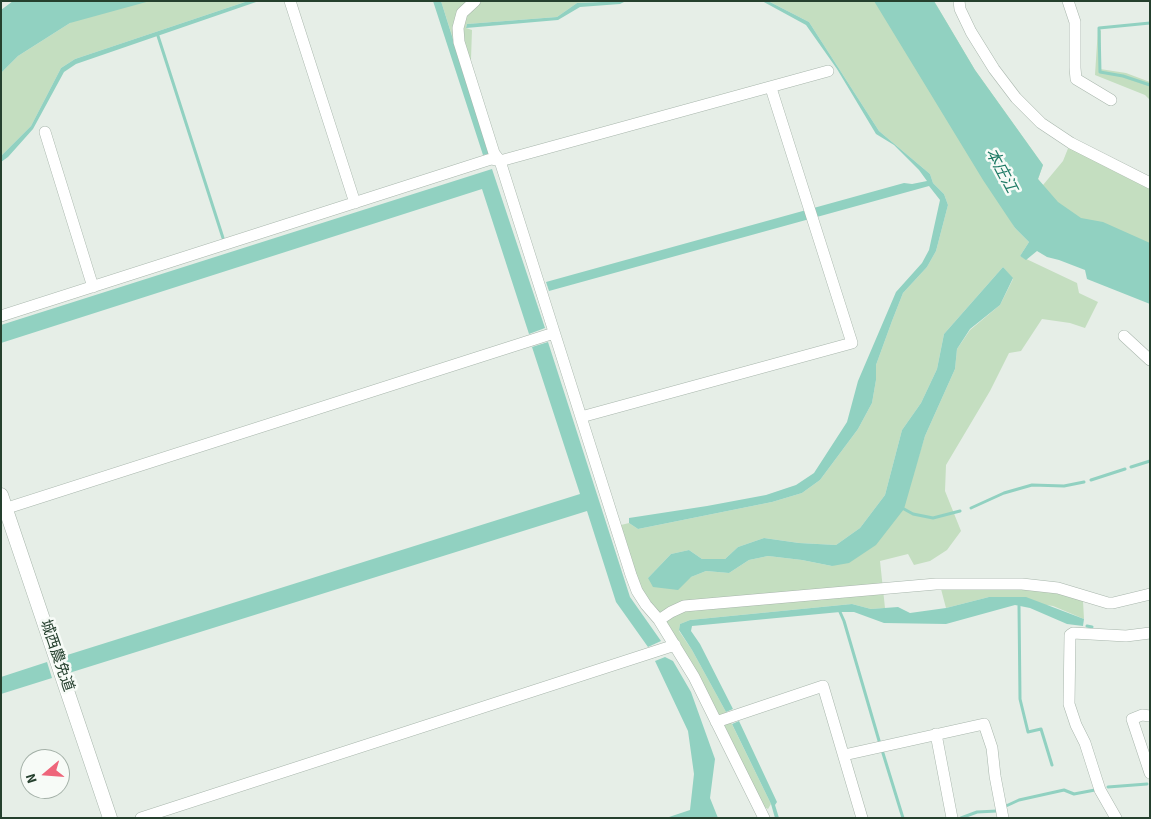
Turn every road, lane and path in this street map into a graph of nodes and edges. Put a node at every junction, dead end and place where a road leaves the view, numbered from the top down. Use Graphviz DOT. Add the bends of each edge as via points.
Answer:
graph roads {
  1 [pos="290,1"];
  2 [pos="476,1"];
  3 [pos="960,1"];
  4 [pos="1068,1"];
  5 [pos="828,71"];
  6 [pos="771,88"];
  7 [pos="1112,100"];
  8 [pos="45,132"];
  9 [pos="500,162"];
  10 [pos="1150,183"];
  11 [pos="355,203"];
  12 [pos="93,287"];
  13 [pos="1,316"];
  14 [pos="554,333"];
  15 [pos="1124,336"];
  16 [pos="1150,360"];
  17 [pos="581,417"];
  18 [pos="3,505"];
  19 [pos="1150,594"];
  20 [pos="659,620"];
  21 [pos="1150,633"];
  22 [pos="675,645"];
  23 [pos="1150,716"];
  24 [pos="716,722"];
  25 [pos="936,734"];
  26 [pos="844,755"];
  27 [pos="1150,773"];
  28 [pos="110,818"];
  29 [pos="141,818"];
  30 [pos="764,818"];
  31 [pos="862,818"];
  32 [pos="952,818"];
  33 [pos="1003,818"];
  34 [pos="1116,818"];
  1 -- 11 [label="street"];
  2 -- 9 [label="street" via="462,13 459,42 494,153"];
  3 -- 10 [label="street" via="970,32 994,69 1041,123 1071,143"];
  4 -- 7 [label="street" via="1075,22 1076,78"];
  5 -- 6 [label="street"];
  6 -- 9 [label="street"];
  6 -- 17 [label="street" via="852,343"];
  8 -- 12 [label="street"];
  9 -- 11 [label="street" via="491,159"];
  9 -- 14 [label="street"];
  11 -- 12 [label="street"];
  12 -- 13 [label="street"];
  14 -- 17 [label="street"];
  14 -- 18 [label="street"];
  15 -- 16 [label="street"];
  17 -- 20 [label="street" via="637,590"];
  18 -- 28 [label="street, 城西農免道"];
  19 -- 20 [label="street" via="1108,603 1058,588 1022,584 936,584 684,606"];
  20 -- 22 [label="street"];
  21 -- 34 [label="street" via="1126,636 1073,633 1070,636 1069,704 1100,790"];
  22 -- 24 [label="street"];
  22 -- 29 [label="street"];
  23 -- 27 [label="street" via="1132,719"];
  24 -- 26 [label="street" via="823,686"];
  24 -- 30 [label="street"];
  25 -- 26 [label="street"];
  25 -- 32 [label="street"];
  25 -- 33 [label="street" via="984,724 992,748"];
  26 -- 31 [label="street"];
}
